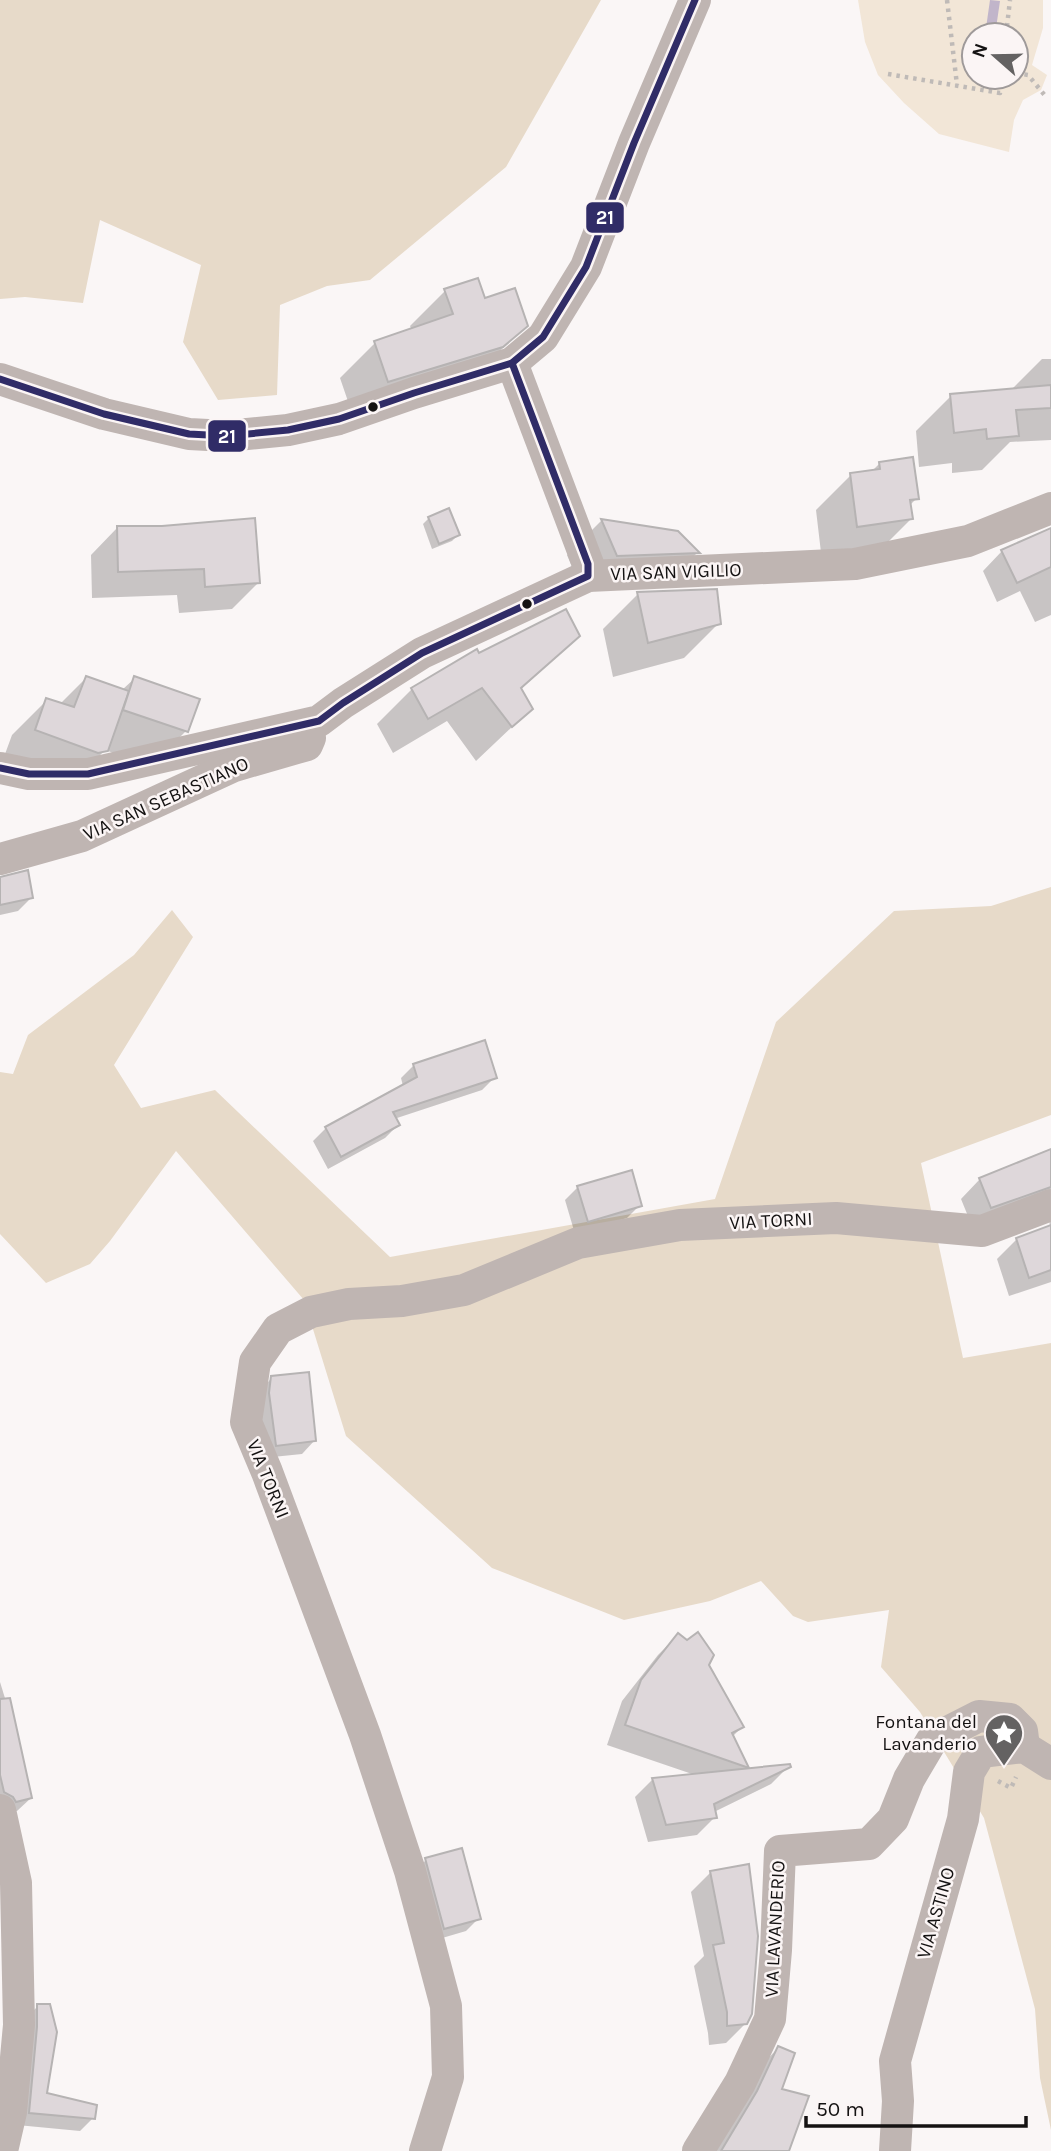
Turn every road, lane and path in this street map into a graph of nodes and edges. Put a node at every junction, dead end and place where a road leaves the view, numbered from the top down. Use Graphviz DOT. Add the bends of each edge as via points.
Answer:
graph roads {
  1 [pos="695,0"];
  2 [pos="947,0"];
  3 [pos="1010,0"];
  4 [pos="1008,21"];
  5 [pos="888,74"];
  6 [pos="1030,77"];
  7 [pos="957,85"];
  8 [pos="960,86"];
  9 [pos="1047,98"];
  10 [pos="512,363"];
  11 [pos="0,379"];
  12 [pos="1051,508"];
  13 [pos="588,576"];
  14 [pos="319,721"];
  15 [pos="0,768"];
  16 [pos="0,859"];
  17 [pos="1051,1205"];
  18 [pos="1024,1747"];
  19 [pos="1051,1764"];
  20 [pos="0,1810"];
  21 [pos="2,2151"];
  22 [pos="425,2151"];
  23 [pos="698,2151"];
  24 [pos="895,2151"];
  1 -- 10 [label="street" via="586,267 543,337"];
  2 -- 7 [label="path"];
  3 -- 4 [label="path"];
  5 -- 7 [label="path"];
  6 -- 9 [label="path"];
  7 -- 8 [label="path"];
  10 -- 11 [label="street" via="339,419 227,436 189,434 104,414"];
  10 -- 13 [label="street" via="588,564"];
  12 -- 13 [label="street, VIA SAN VIGILIO" via="968,541 855,564"];
  13 -- 14 [label="street, VIA SAN VIGILIO" via="422,653"];
  14 -- 15 [label="street, VIA SAN VIGILIO" via="88,774 29,774"];
  14 -- 16 [label="street, VIA SAN SEBASTIANO" via="307,745 234,766 82,836"];
  17 -- 22 [label="street, VIA TORNI" via="982,1231 836,1218 680,1225 578,1243 464,1290 311,1312 278,1329 255,1362 246,1422 365,1735 410,1871 446,2006 448,2077"];
  18 -- 19 [label="street"];
  18 -- 23 [label="street, VIA LAVANDERIO" via="1022,1731 1010,1719 979,1716 932,1740 893,1819 869,1844 780,1851 769,2019 740,2082"];
  18 -- 24 [label="street, VIA ASTINO" via="981,1752 969,1772 963,1819 895,2061"];
  20 -- 21 [label="street" via="16,1883 19,2025 11,2112"];
}
